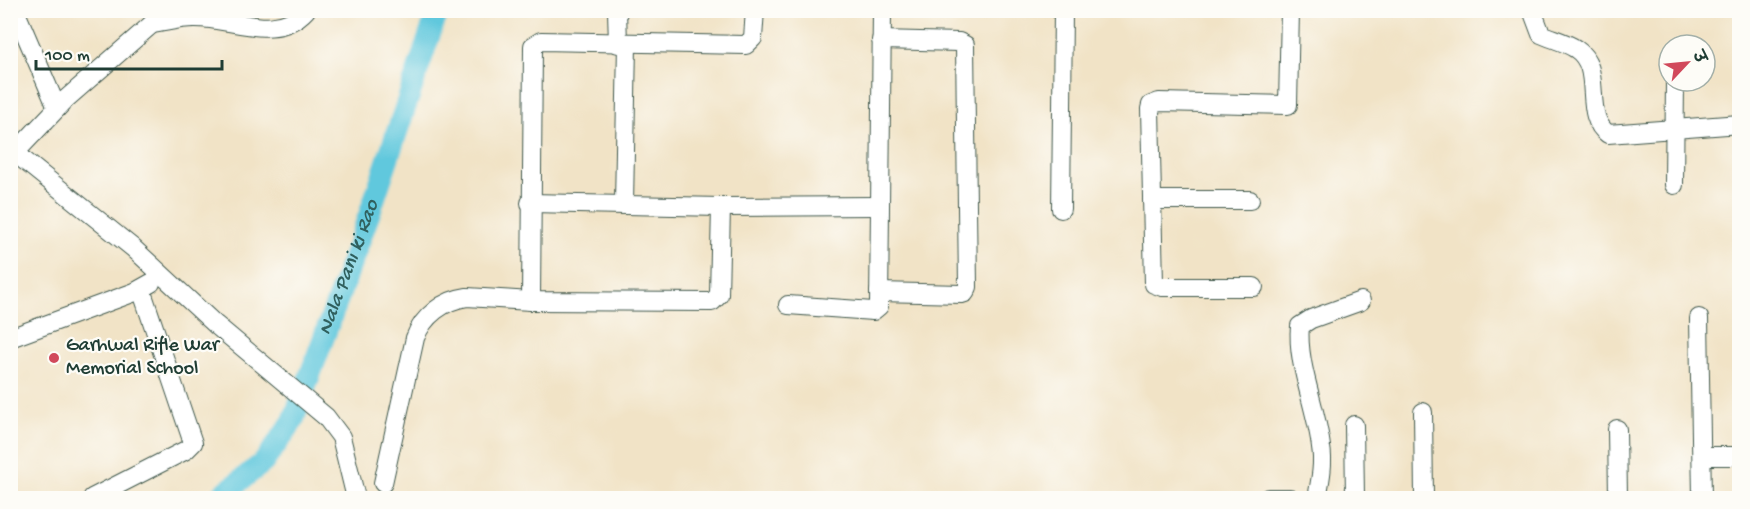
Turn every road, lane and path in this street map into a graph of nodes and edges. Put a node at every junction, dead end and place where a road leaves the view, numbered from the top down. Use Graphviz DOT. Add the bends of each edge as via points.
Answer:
graph roads {
  1 [pos="15,10"];
  2 [pos="306,10"];
  3 [pos="617,10"];
  4 [pos="755,10"];
  5 [pos="882,10"];
  6 [pos="1063,10"];
  7 [pos="1290,10"];
  8 [pos="1532,10"];
  9 [pos="157,17"];
  10 [pos="881,40"];
  11 [pos="623,44"];
  12 [pos="1675,93"];
  13 [pos="57,108"];
  14 [pos="1740,124"];
  15 [pos="1674,130"];
  16 [pos="12,151"];
  17 [pos="1674,185"];
  18 [pos="1152,200"];
  19 [pos="1250,200"];
  20 [pos="530,203"];
  21 [pos="624,204"];
  22 [pos="879,206"];
  23 [pos="721,207"];
  24 [pos="1061,209"];
  25 [pos="163,276"];
  26 [pos="1254,287"];
  27 [pos="141,290"];
  28 [pos="879,292"];
  29 [pos="531,301"];
  30 [pos="1361,301"];
  31 [pos="788,305"];
  32 [pos="1699,318"];
  33 [pos="10,338"];
  34 [pos="1423,412"];
  35 [pos="1354,425"];
  36 [pos="1617,429"];
  37 [pos="1703,456"];
  38 [pos="1740,456"];
  39 [pos="383,483"];
  40 [pos="92,498"];
  41 [pos="356,498"];
  42 [pos="1268,498"];
  43 [pos="1290,498"];
  44 [pos="1317,498"];
  45 [pos="1355,498"];
  46 [pos="1424,498"];
  47 [pos="1618,498"];
  48 [pos="1702,498"];
  1 -- 13 [label="street"];
  2 -- 9 [label="street" via="294,21 264,29 227,21"];
  3 -- 11 [label="street"];
  4 -- 11 [label="street" via="753,38 746,45"];
  5 -- 10 [label="street"];
  6 -- 24 [label="street"];
  7 -- 18 [label="street" via="1288,105 1151,105"];
  8 -- 15 [label="street" via="1541,34 1577,49 1584,56 1597,120 1604,131 1612,135"];
  9 -- 13 [label="street"];
  10 -- 22 [label="street"];
  10 -- 28 [label="street" via="965,45 968,287 962,294"];
  11 -- 20 [label="street" via="541,41 533,46"];
  11 -- 21 [label="street"];
  12 -- 15 [label="street"];
  13 -- 16 [label="street"];
  14 -- 15 [label="street"];
  15 -- 17 [label="street"];
  16 -- 25 [label="street" via="64,190"];
  18 -- 19 [label="street"];
  18 -- 26 [label="street" via="1152,280 1157,287"];
  20 -- 21 [label="street"];
  20 -- 29 [label="street"];
  21 -- 23 [label="street"];
  22 -- 23 [label="street"];
  22 -- 28 [label="street"];
  23 -- 29 [label="street" via="719,295 712,302"];
  25 -- 27 [label="street"];
  25 -- 41 [label="street" via="326,417 341,437"];
  27 -- 33 [label="street"];
  27 -- 40 [label="street" via="193,443"];
  28 -- 31 [label="street" via="879,306 873,311"];
  29 -- 39 [label="street" via="457,299 438,308 420,328"];
  30 -- 44 [label="street" via="1300,326 1321,445"];
  32 -- 37 [label="street"];
  34 -- 46 [label="street"];
  35 -- 45 [label="street"];
  36 -- 47 [label="street"];
  37 -- 38 [label="street"];
  37 -- 48 [label="street"];
  42 -- 43 [label="street"];
}
